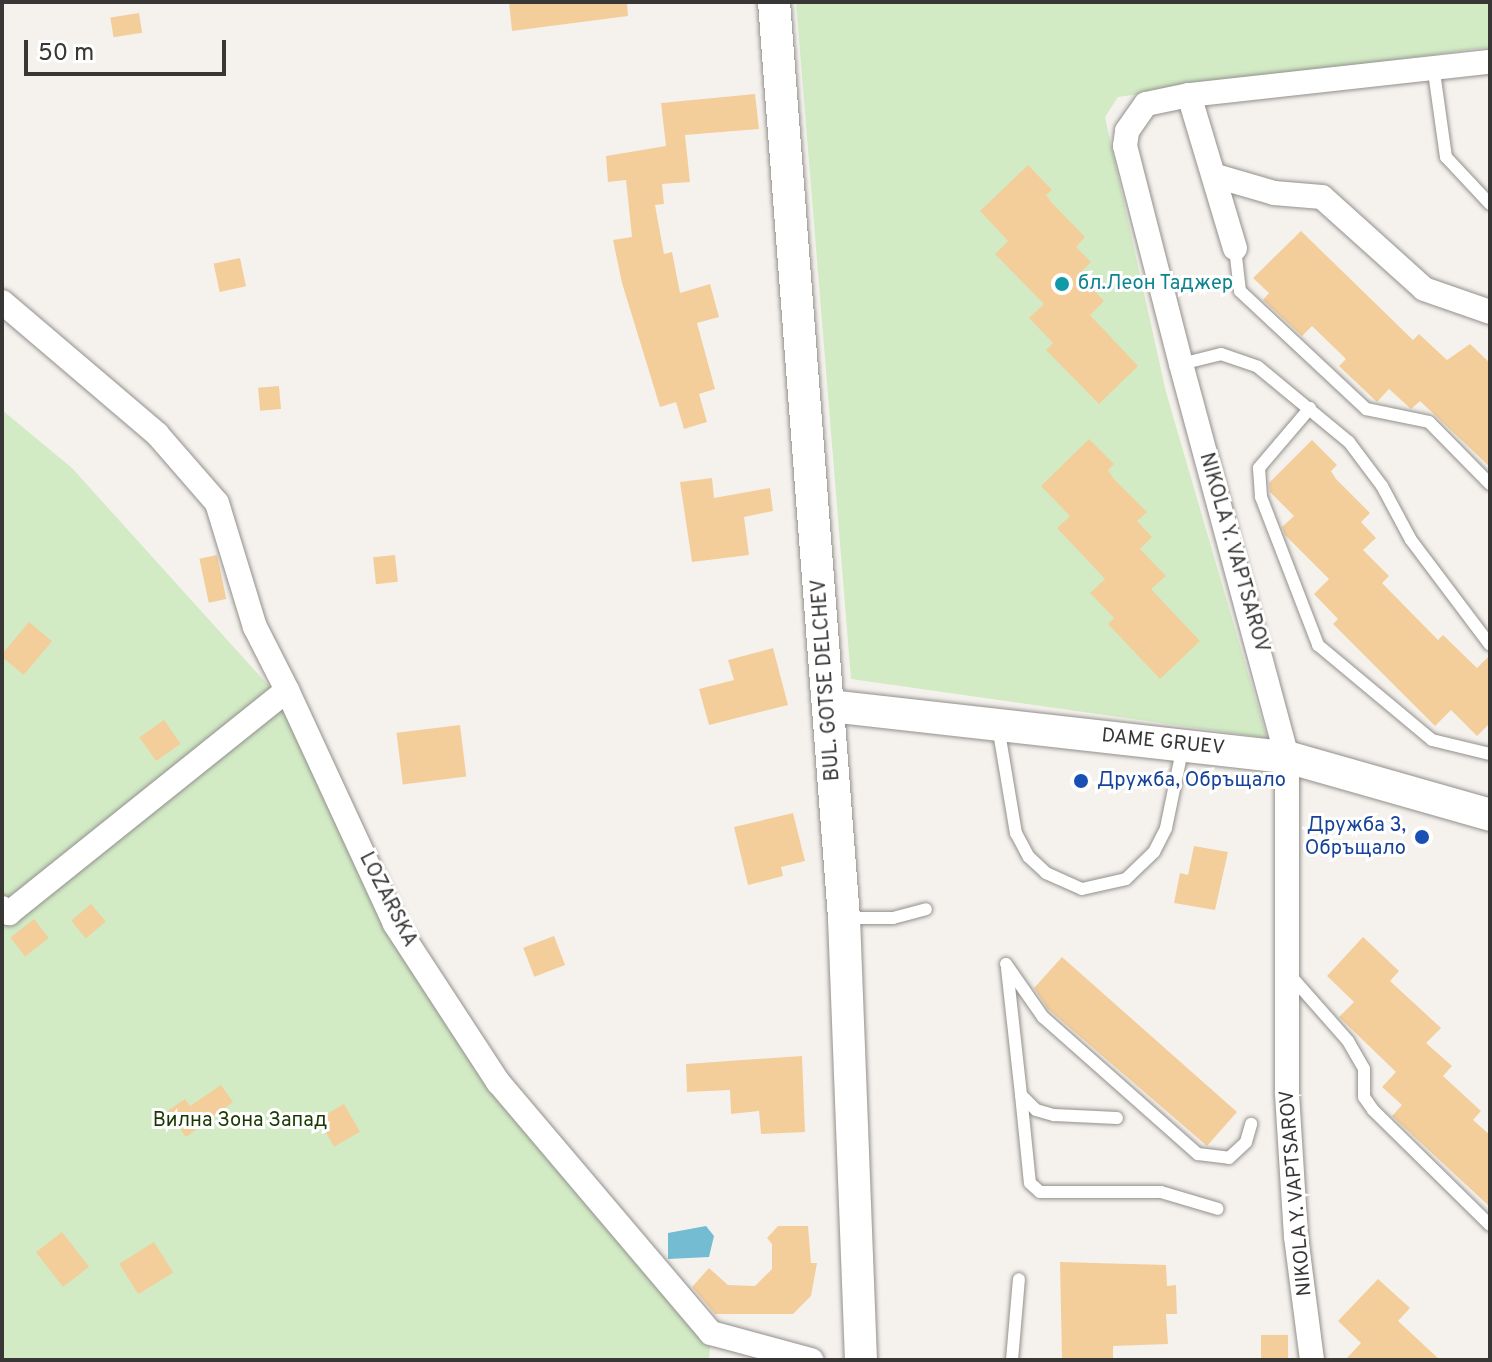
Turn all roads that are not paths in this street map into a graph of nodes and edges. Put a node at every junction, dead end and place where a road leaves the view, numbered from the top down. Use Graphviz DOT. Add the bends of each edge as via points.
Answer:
graph roads {
  1 [pos="774,2"];
  2 [pos="1490,62"];
  3 [pos="1434,72"];
  4 [pos="1189,95"];
  5 [pos="1216,176"];
  6 [pos="1490,204"];
  7 [pos="1235,248"];
  8 [pos="2,302"];
  9 [pos="1490,312"];
  10 [pos="1181,364"];
  11 [pos="1310,408"];
  12 [pos="1490,484"];
  13 [pos="1490,645"];
  14 [pos="287,690"];
  15 [pos="829,706"];
  16 [pos="998,723"];
  17 [pos="1184,744"];
  18 [pos="1490,754"];
  19 [pos="1287,757"];
  20 [pos="1490,815"];
  21 [pos="2,908"];
  22 [pos="926,909"];
  23 [pos="844,918"];
  24 [pos="1289,974"];
  25 [pos="1021,1095"];
  26 [pos="1117,1118"];
  27 [pos="1251,1124"];
  28 [pos="1218,1209"];
  29 [pos="1490,1225"];
  30 [pos="1019,1279"];
  31 [pos="811,1360"];
  32 [pos="861,1360"];
  33 [pos="1012,1360"];
  34 [pos="1312,1360"];
  1 -- 15 [label="main road, BUL. GOTSE DELCHEV"];
  2 -- 3 [label="street, NIKOLA Y. VAPTSAROV"];
  3 -- 4 [label="street, NIKOLA Y. VAPTSAROV"];
  3 -- 6 [label="lane" via="1446,157"];
  4 -- 5 [label="street"];
  4 -- 10 [label="street, NIKOLA Y. VAPTSAROV" via="1146,104 1134,115 1125,146"];
  5 -- 7 [label="street"];
  5 -- 9 [label="street" via="1274,193 1322,197 1424,289"];
  7 -- 12 [label="lane" via="1240,291 1366,409 1429,422"];
  8 -- 14 [label="street, LOZARSKA" via="157,434 217,503 255,627"];
  10 -- 11 [label="lane" via="1234,356 1258,367"];
  10 -- 19 [label="street, NIKOLA Y. VAPTSAROV"];
  11 -- 13 [label="lane" via="1349,442 1382,486 1411,540"];
  11 -- 18 [label="lane" via="1259,468 1261,497 1318,645 1432,740"];
  14 -- 21 [label="street" via="9,913"];
  14 -- 31 [label="street, LOZARSKA" via="395,924 498,1082 711,1333"];
  15 -- 16 [label="main road, DAME GRUEV"];
  15 -- 23 [label="main road, BUL. GOTSE DELCHEV"];
  16 -- 17 [label="main road, DAME GRUEV"];
  16 -- 17 [label="lane" via="1022,845 1046,873 1082,889 1126,879 1154,852 1166,828"];
  17 -- 19 [label="main road, DAME GRUEV"];
  19 -- 20 [label="main road, DAME GRUEV"];
  19 -- 24 [label="street, NIKOLA Y. VAPTSAROV"];
  22 -- 23 [label="lane" via="884,919"];
  23 -- 32 [label="main road, BUL. GOTSE DELCHEV"];
  24 -- 29 [label="lane" via="1348,1041 1364,1069 1364,1097 1373,1110"];
  24 -- 34 [label="street, NIKOLA Y. VAPTSAROV" via="1287,1092 1296,1237"];
  25 -- 26 [label="lane" via="1036,1110 1054,1115"];
  25 -- 27 [label="lane" via="1006,964 1043,1017 1198,1154 1229,1158 1246,1142"];
  25 -- 28 [label="lane" via="1030,1183 1040,1192 1161,1192"];
  30 -- 33 [label="lane"];
}
